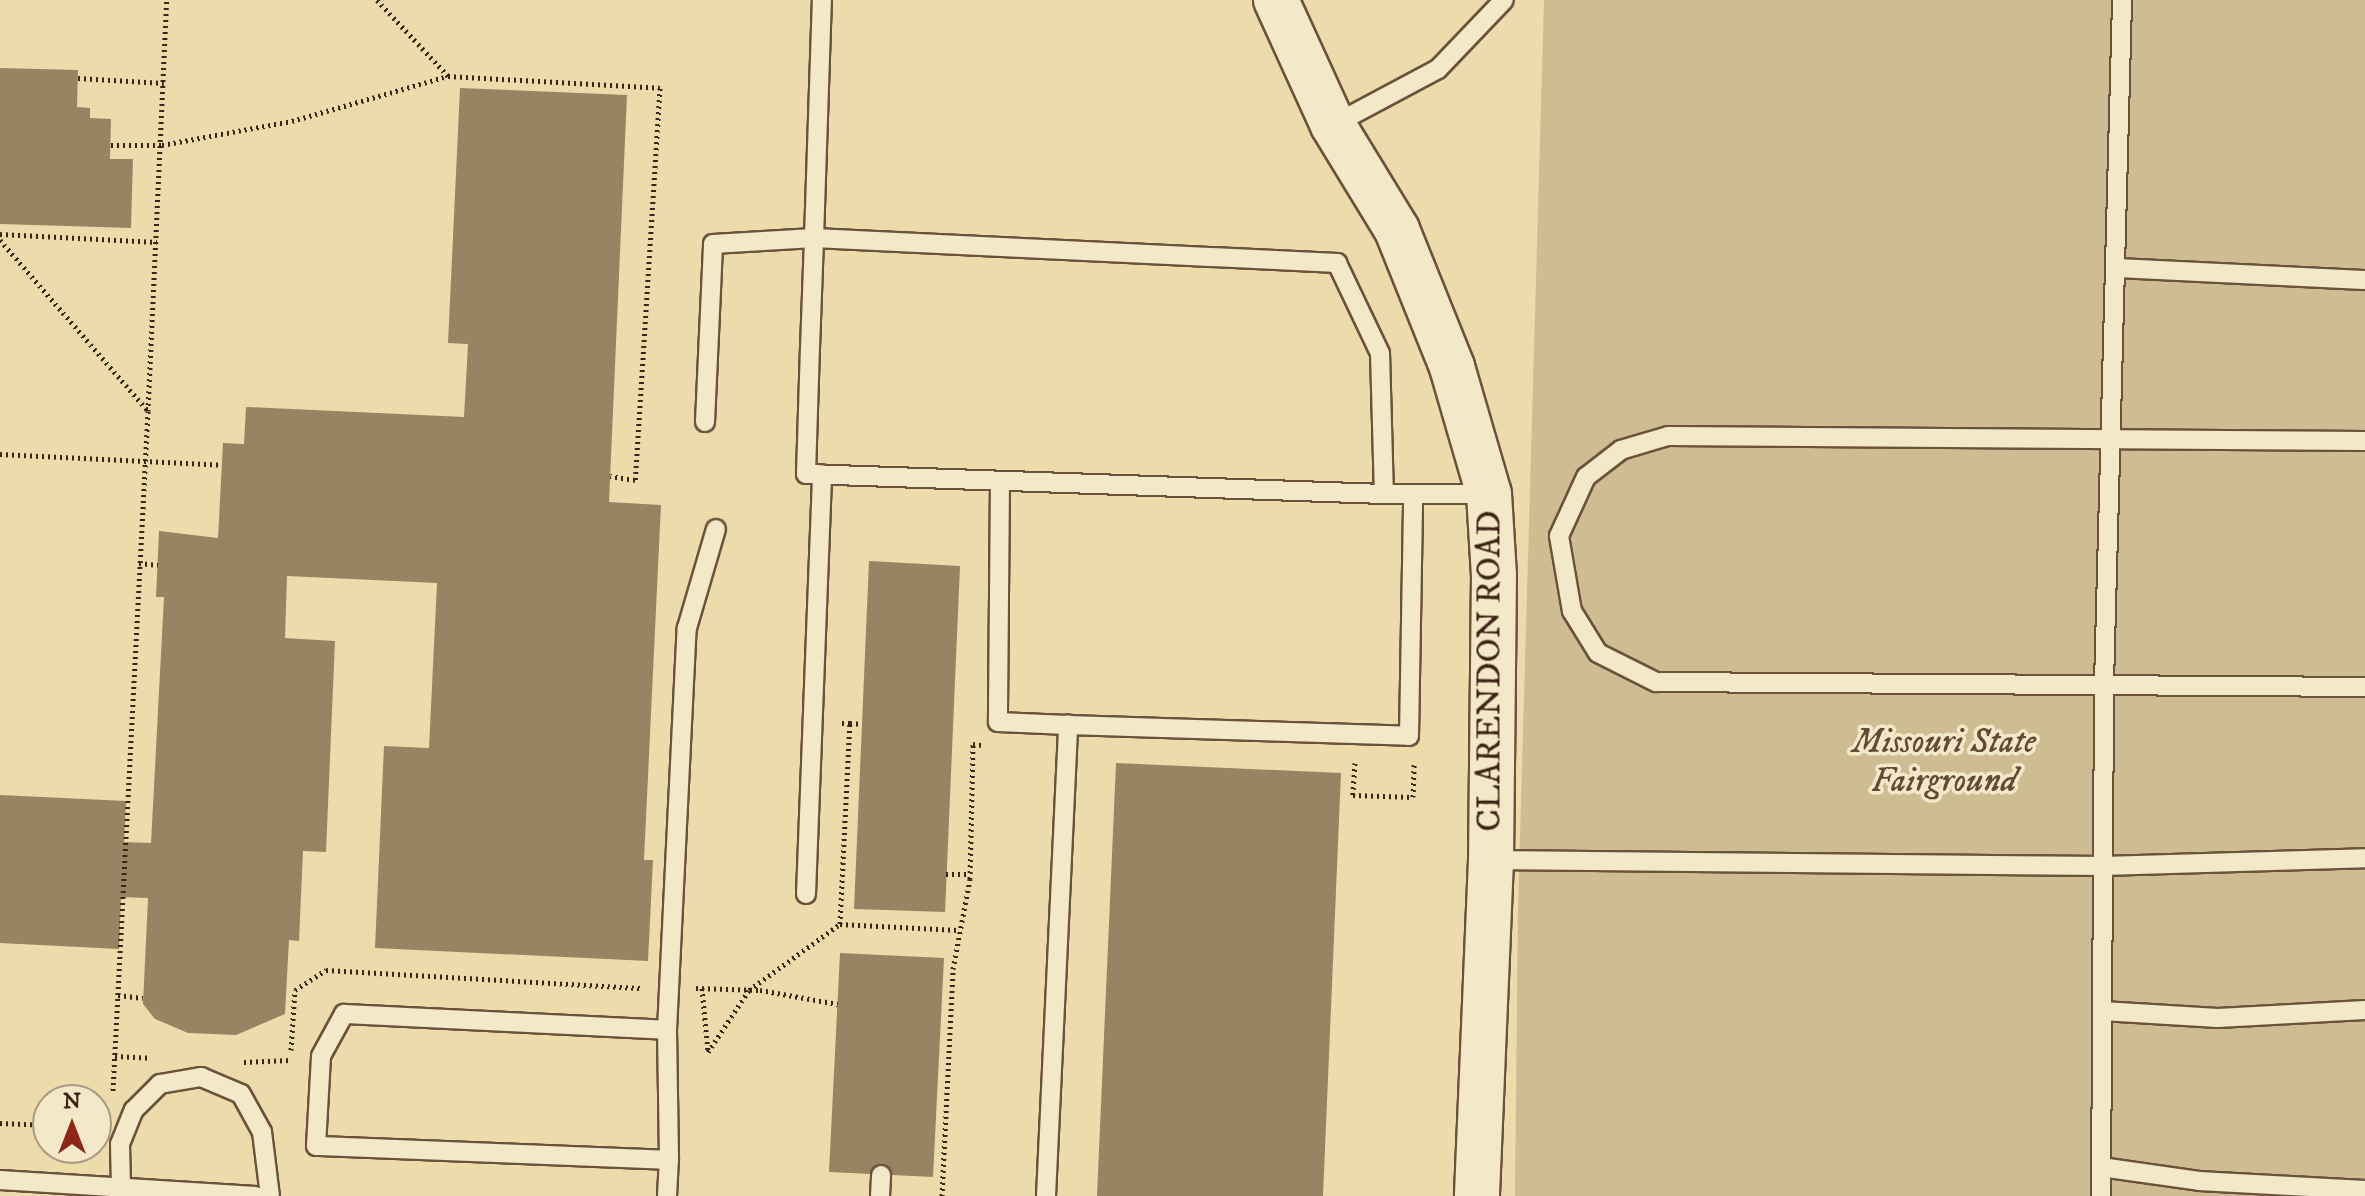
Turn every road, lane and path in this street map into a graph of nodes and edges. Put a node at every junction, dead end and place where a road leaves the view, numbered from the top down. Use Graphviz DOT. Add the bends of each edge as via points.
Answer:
graph roads {
  1 [pos="167,0"];
  2 [pos="377,0"];
  3 [pos="822,0"];
  4 [pos="1276,0"];
  5 [pos="1504,0"];
  6 [pos="2122,0"];
  7 [pos="448,76"];
  8 [pos="78,78"];
  9 [pos="164,83"];
  10 [pos="1333,125"];
  11 [pos="111,145"];
  12 [pos="162,145"];
  13 [pos="0,234"];
  14 [pos="814,238"];
  15 [pos="0,240"];
  16 [pos="157,242"];
  17 [pos="2116,268"];
  18 [pos="2365,280"];
  19 [pos="148,411"];
  20 [pos="705,422"];
  21 [pos="2111,441"];
  22 [pos="2365,441"];
  23 [pos="0,454"];
  24 [pos="144,463"];
  25 [pos="222,465"];
  26 [pos="822,474"];
  27 [pos="610,476"];
  28 [pos="1000,481"];
  29 [pos="1384,494"];
  30 [pos="1489,494"];
  31 [pos="1413,495"];
  32 [pos="716,529"];
  33 [pos="139,563"];
  34 [pos="158,565"];
  35 [pos="2104,684"];
  36 [pos="2365,687"];
  37 [pos="850,723"];
  38 [pos="862,724"];
  39 [pos="1068,725"];
  40 [pos="2365,858"];
  41 [pos="1491,860"];
  42 [pos="2103,866"];
  43 [pos="946,874"];
  44 [pos="970,874"];
  45 [pos="806,894"];
  46 [pos="840,924"];
  47 [pos="702,988"];
  48 [pos="749,990"];
  49 [pos="118,995"];
  50 [pos="143,998"];
  51 [pos="2365,1010"];
  52 [pos="2102,1011"];
  53 [pos="667,1030"];
  54 [pos="113,1102"];
  55 [pos="0,1123"];
  56 [pos="32,1124"];
  57 [pos="669,1160"];
  58 [pos="2101,1167"];
  59 [pos="881,1175"];
  60 [pos="0,1180"];
  61 [pos="2199,1181"];
  62 [pos="2365,1190"];
  63 [pos="125,1191"];
  64 [pos="256,1196"];
  65 [pos="270,1196"];
  66 [pos="667,1196"];
  67 [pos="880,1196"];
  68 [pos="942,1196"];
  69 [pos="1046,1196"];
  70 [pos="1477,1196"];
  71 [pos="2101,1196"];
  72 [pos="2215,1196"];
  1 -- 9 [label="path"];
  2 -- 7 [label="path"];
  3 -- 14 [label="lane"];
  4 -- 10 [label="street, CLARENDON ROAD"];
  5 -- 10 [label="lane" via="1438,69"];
  6 -- 17 [label="lane"];
  7 -- 12 [label="path" via="292,121"];
  7 -- 27 [label="path" via="660,88 635,480"];
  8 -- 9 [label="path"];
  9 -- 12 [label="path"];
  10 -- 30 [label="street, CLARENDON ROAD" via="1397,230 1452,367"];
  11 -- 12 [label="path"];
  12 -- 16 [label="path"];
  13 -- 16 [label="path"];
  14 -- 20 [label="lane" via="713,244"];
  14 -- 26 [label="lane" via="806,474"];
  14 -- 29 [label="lane" via="1337,263 1380,353"];
  15 -- 19 [label="path"];
  16 -- 19 [label="path"];
  17 -- 18 [label="lane"];
  17 -- 21 [label="lane"];
  19 -- 24 [label="path"];
  21 -- 22 [label="lane"];
  21 -- 35 [label="lane"];
  21 -- 35 [label="lane" via="1668,436 1621,450 1586,477 1559,536 1572,611 1598,653 1656,682"];
  23 -- 24 [label="path"];
  24 -- 25 [label="path"];
  24 -- 33 [label="path"];
  26 -- 28 [label="lane"];
  26 -- 45 [label="lane"];
  28 -- 29 [label="lane"];
  28 -- 39 [label="lane" via="998,722"];
  29 -- 31 [label="lane"];
  30 -- 31 [label="lane"];
  30 -- 41 [label="street, CLARENDON ROAD" via="1494,575"];
  31 -- 39 [label="lane" via="1409,736"];
  32 -- 53 [label="lane" via="687,628"];
  33 -- 34 [label="path"];
  33 -- 49 [label="path"];
  35 -- 36 [label="lane"];
  35 -- 42 [label="lane"];
  37 -- 38 [label="path"];
  39 -- 69 [label="lane"];
  40 -- 42 [label="lane"];
  41 -- 42 [label="lane"];
  41 -- 70 [label="street, CLARENDON ROAD"];
  42 -- 52 [label="lane"];
  43 -- 44 [label="path"];
  46 -- 68 [label="path" via="959,930"];
  47 -- 48 [label="path" via="708,1052"];
  49 -- 50 [label="path"];
  49 -- 54 [label="path"];
  51 -- 52 [label="lane" via="2218,1018"];
  52 -- 58 [label="lane"];
  53 -- 57 [label="lane"];
  53 -- 57 [label="lane" via="344,1014 321,1056 316,1146"];
  55 -- 56 [label="path"];
  57 -- 66 [label="lane"];
  58 -- 61 [label="lane"];
  58 -- 71 [label="lane"];
  59 -- 67 [label="lane"];
  60 -- 63 [label="lane"];
  61 -- 62 [label="lane"];
  61 -- 72 [label="lane"];
  63 -- 64 [label="lane"];
  63 -- 65 [label="lane" via="120,1144 134,1110 160,1084 201,1077 241,1094 262,1132"];
}
